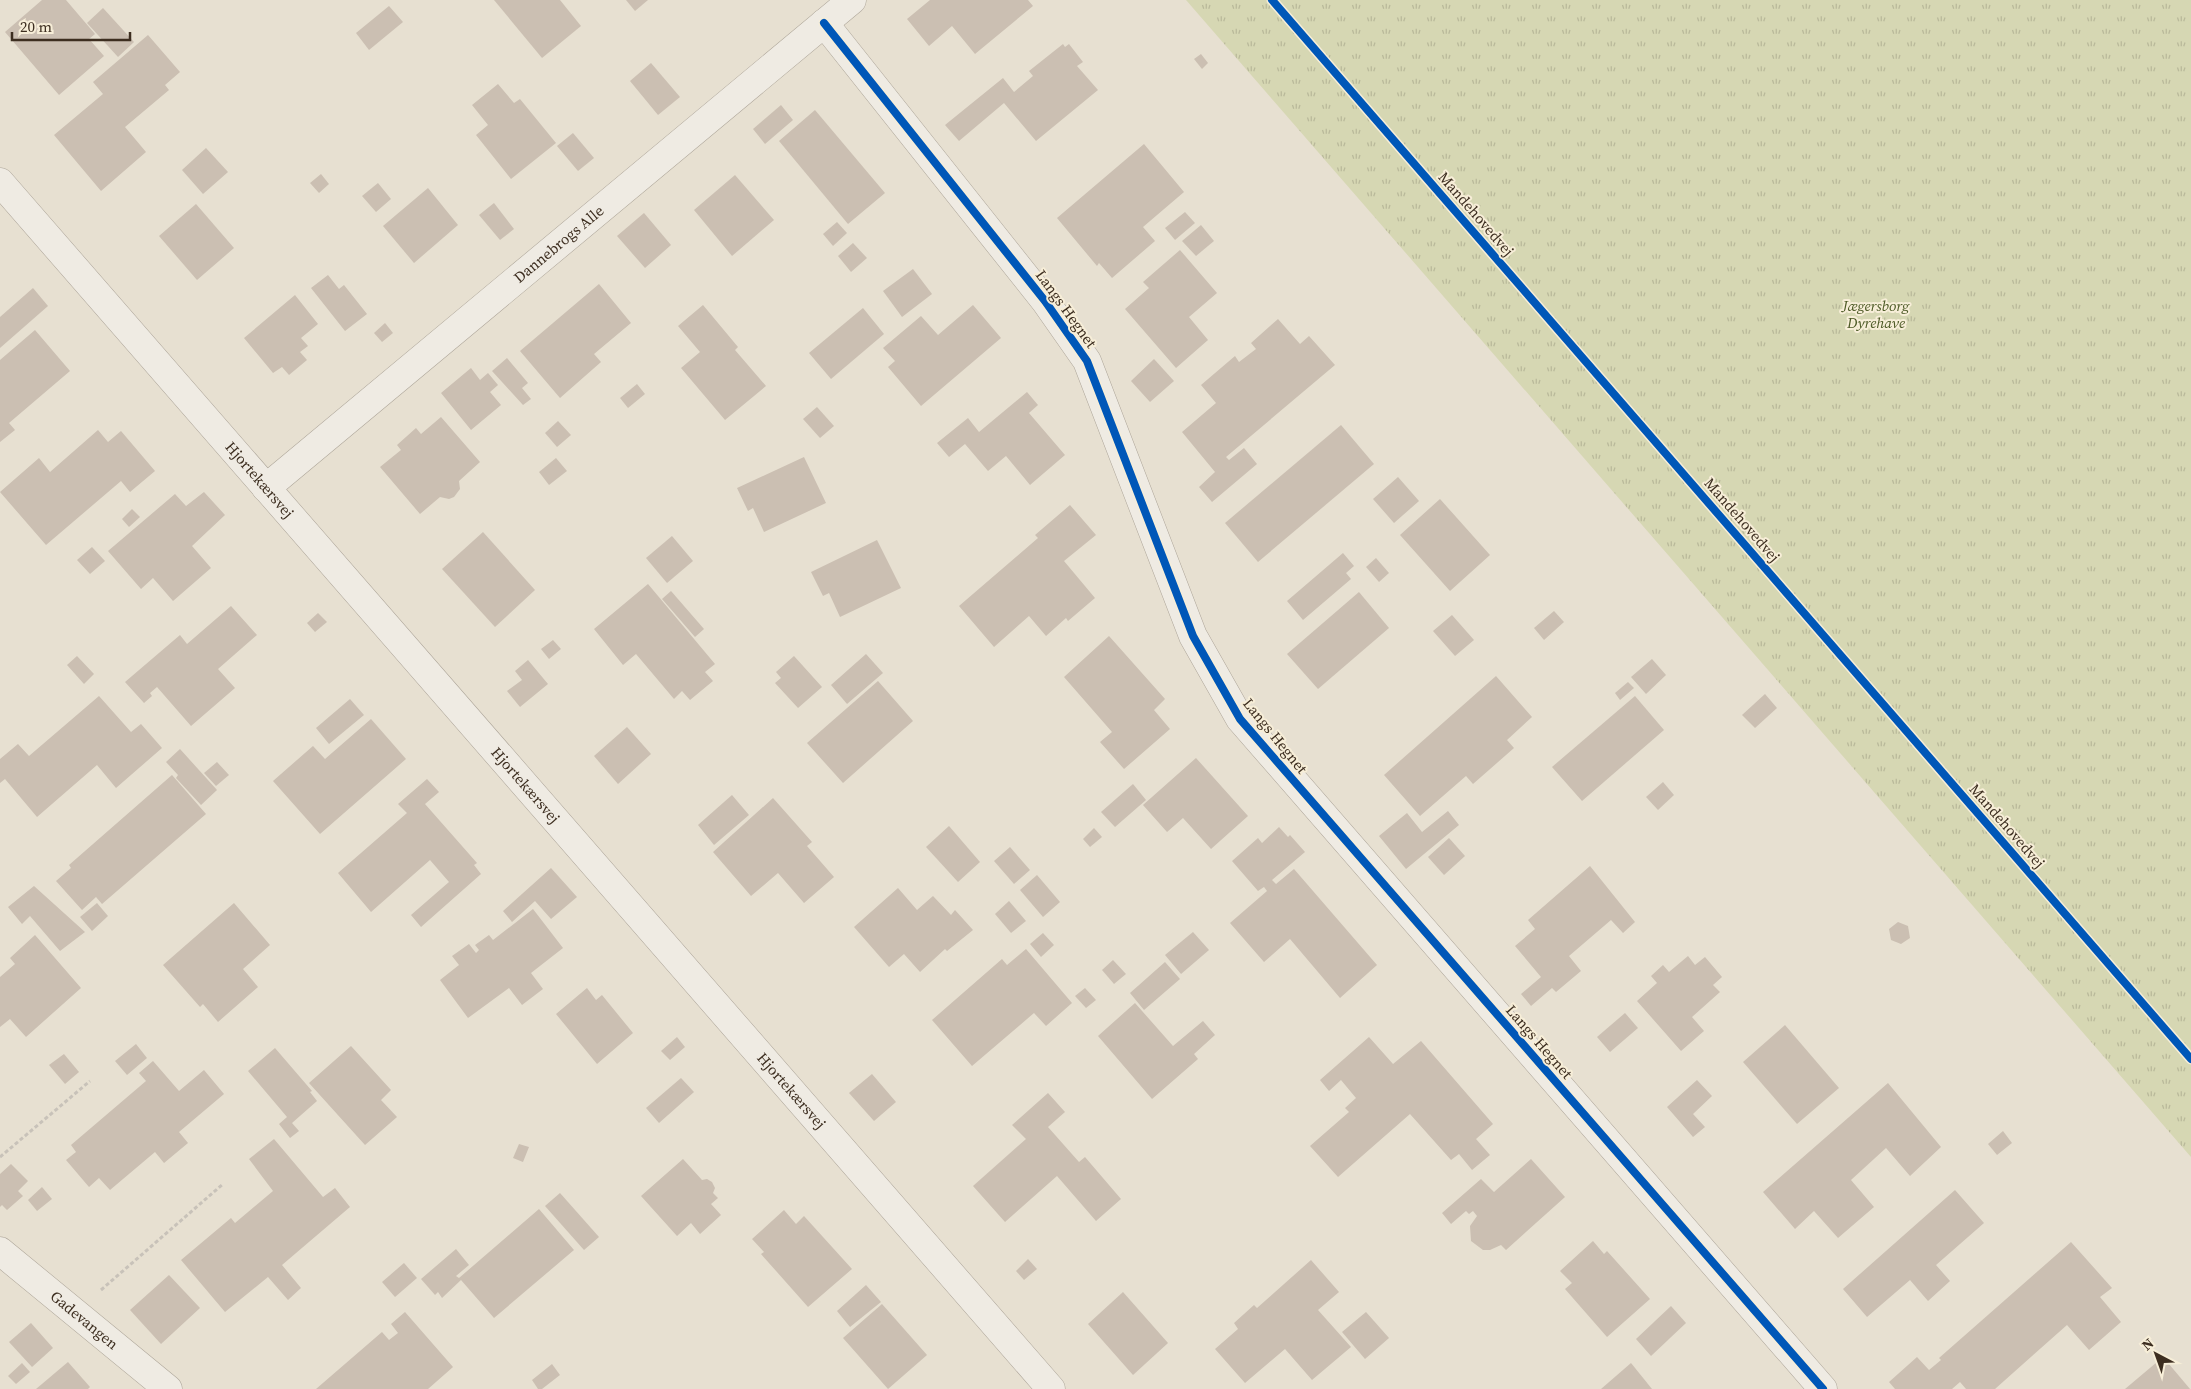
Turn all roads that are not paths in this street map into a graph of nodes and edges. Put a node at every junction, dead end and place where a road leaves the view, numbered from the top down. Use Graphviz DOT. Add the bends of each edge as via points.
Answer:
graph roads {
  1 [pos="852,0"];
  2 [pos="824,23"];
  3 [pos="0,182"];
  4 [pos="266,488"];
  5 [pos="0,1251"];
  6 [pos="168,1389"];
  7 [pos="1051,1389"];
  8 [pos="1822,1389"];
  1 -- 2 [label="street, Dannebrogs Alle"];
  2 -- 4 [label="street, Dannebrogs Alle"];
  2 -- 8 [label="street, Langs Hegnet" via="1045,301 1087,361 1192,636 1240,719"];
  3 -- 4 [label="street, Hjortekærsvej"];
  4 -- 7 [label="street, Hjortekærsvej"];
  5 -- 6 [label="street, Gadevangen"];
}
